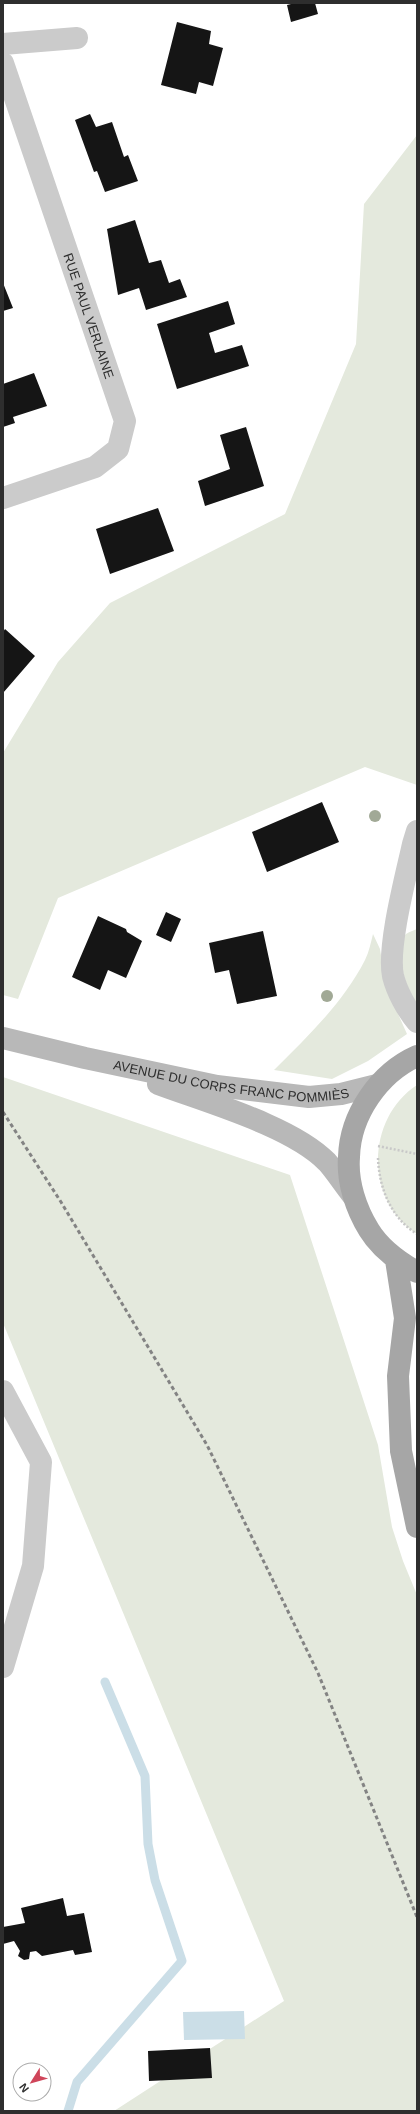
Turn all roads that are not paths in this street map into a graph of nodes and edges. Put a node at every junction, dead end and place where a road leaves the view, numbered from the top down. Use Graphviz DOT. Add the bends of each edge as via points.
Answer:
graph roads {
  1 [pos="77,38"];
  2 [pos="3,44"];
  3 [pos="3,63"];
  4 [pos="3,498"];
  5 [pos="417,831"];
  6 [pos="417,1022"];
  7 [pos="3,1038"];
  8 [pos="417,1056"];
  9 [pos="85,1058"];
  10 [pos="377,1085"];
  11 [pos="353,1196"];
  12 [pos="396,1260"];
  13 [pos="417,1272"];
  14 [pos="3,1391"];
  15 [pos="417,1527"];
  16 [pos="3,1667"];
  1 -- 2 [label="street"];
  3 -- 4 [label="street, RUE PAUL VERLAINE" via="125,421 118,449 95,467"];
  5 -- 6 [label="street" via="395,933 392,964 393,978"];
  7 -- 9 [label="main road, AVENUE DU CORPS FRANC POMMIÈS"];
  8 -- 10 [label="main road" via="403,1062"];
  9 -- 10 [label="main road, AVENUE DU CORPS FRANC POMMIÈS" via="218,1086 309,1097 341,1094"];
  9 -- 11 [label="main road, AVENUE DU CORPS FRANC POMMIÈS" via="209,1103 298,1140 327,1162"];
  10 -- 11 [label="main road" via="357,1119 348,1157"];
  11 -- 12 [label="main road" via="369,1231"];
  12 -- 13 [label="main road"];
  12 -- 15 [label="main road" via="405,1318 398,1376 401,1451"];
  14 -- 16 [label="street" via="40,1462 33,1566"];
}
